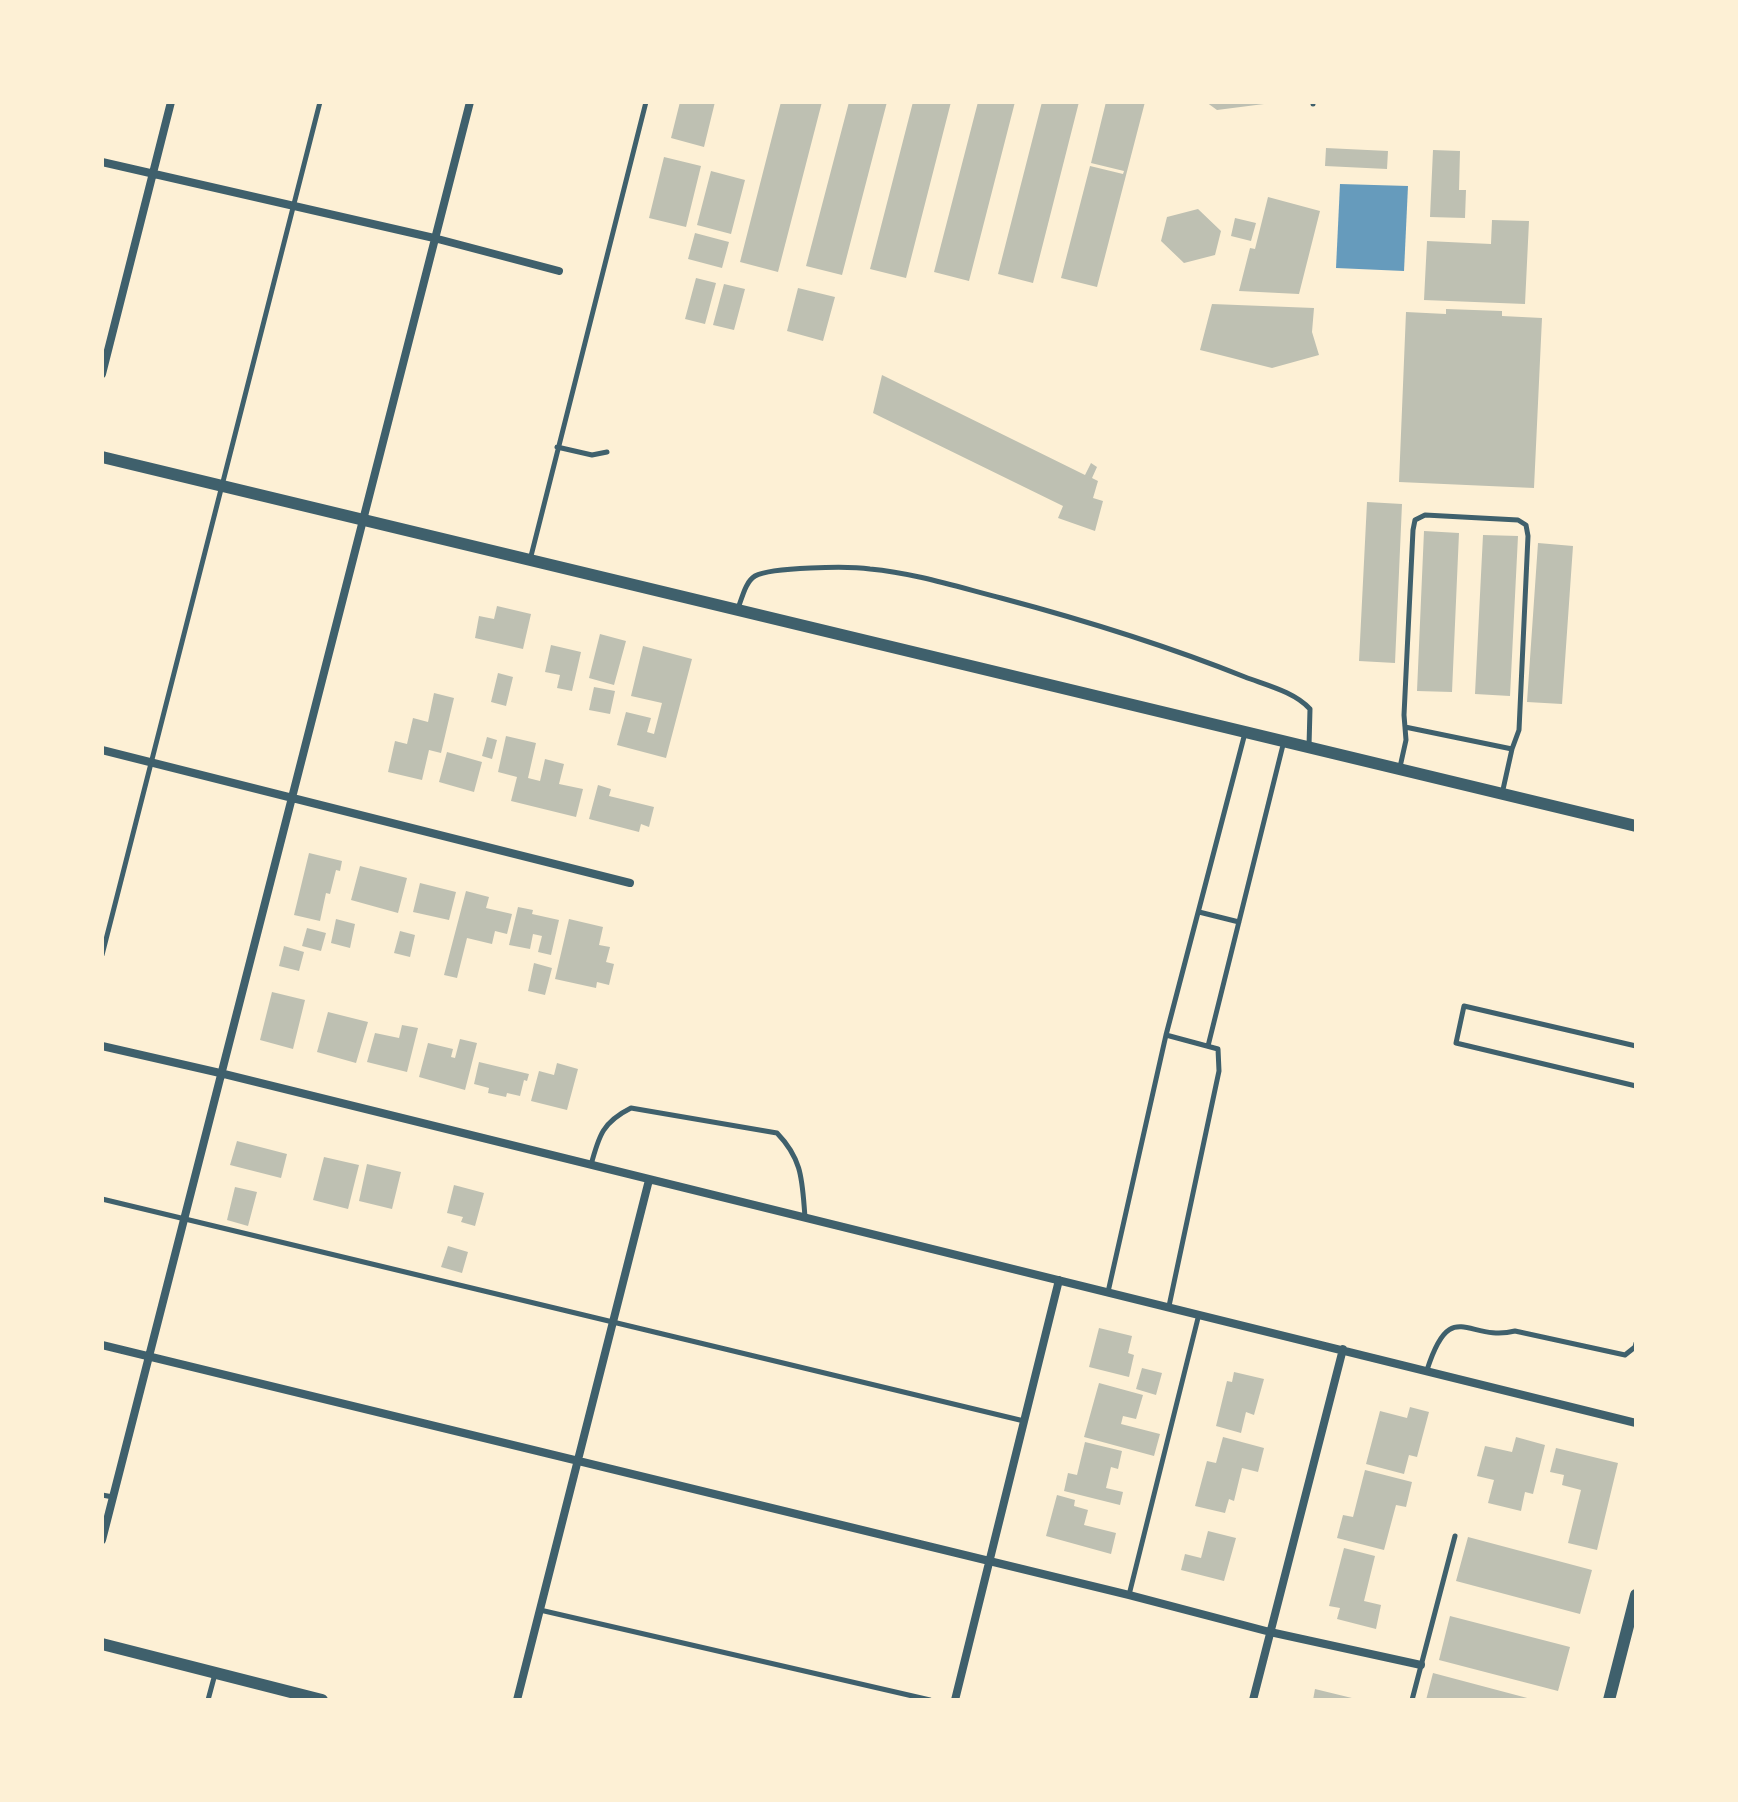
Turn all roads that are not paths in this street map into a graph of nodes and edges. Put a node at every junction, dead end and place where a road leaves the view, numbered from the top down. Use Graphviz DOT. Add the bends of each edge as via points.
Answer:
graph roads {
  1 [pos="171,102"];
  2 [pos="320,102"];
  3 [pos="470,102"];
  4 [pos="646,102"];
  5 [pos="102,162"];
  6 [pos="152,174"];
  7 [pos="292,206"];
  8 [pos="434,238"];
  9 [pos="559,271"];
  10 [pos="102,374"];
  11 [pos="557,447"];
  12 [pos="607,452"];
  13 [pos="102,457"];
  14 [pos="223,486"];
  15 [pos="364,520"];
  16 [pos="529,561"];
  17 [pos="738,610"];
  18 [pos="1405,727"];
  19 [pos="1246,732"];
  20 [pos="1284,741"];
  21 [pos="1309,747"];
  22 [pos="1512,749"];
  23 [pos="102,750"];
  24 [pos="152,762"];
  25 [pos="1400,770"];
  26 [pos="1502,795"];
  27 [pos="293,796"];
  28 [pos="1636,826"];
  29 [pos="630,883"];
  30 [pos="1199,912"];
  31 [pos="1239,922"];
  32 [pos="102,955"];
  33 [pos="1166,1035"];
  34 [pos="102,1046"];
  35 [pos="1208,1046"];
  36 [pos="1636,1046"];
  37 [pos="220,1073"];
  38 [pos="1636,1086"];
  39 [pos="591,1165"];
  40 [pos="649,1180"];
  41 [pos="102,1199"];
  42 [pos="805,1218"];
  43 [pos="183,1219"];
  44 [pos="1059,1280"];
  45 [pos="1108,1292"];
  46 [pos="1169,1306"];
  47 [pos="1199,1314"];
  48 [pos="612,1321"];
  49 [pos="1636,1343"];
  50 [pos="102,1345"];
  51 [pos="1343,1349"];
  52 [pos="149,1356"];
  53 [pos="1427,1370"];
  54 [pos="1024,1421"];
  55 [pos="1636,1423"];
  56 [pos="576,1460"];
  57 [pos="102,1495"];
  58 [pos="113,1497"];
  59 [pos="1455,1536"];
  60 [pos="102,1540"];
  61 [pos="989,1562"];
  62 [pos="1129,1595"];
  63 [pos="1636,1595"];
  64 [pos="539,1610"];
  65 [pos="1270,1632"];
  66 [pos="102,1644"];
  67 [pos="1421,1665"];
  68 [pos="215,1673"];
  69 [pos="208,1700"];
  70 [pos="322,1700"];
  71 [pos="517,1700"];
  72 [pos="930,1700"];
  73 [pos="955,1700"];
  74 [pos="1253,1700"];
  75 [pos="1412,1700"];
  76 [pos="1609,1700"];
  1 -- 6 [label="street"];
  2 -- 7 [label="lane"];
  3 -- 8 [label="street"];
  4 -- 11 [label="lane"];
  5 -- 6 [label="street"];
  6 -- 7 [label="street"];
  6 -- 10 [label="street"];
  7 -- 8 [label="street"];
  7 -- 14 [label="lane"];
  8 -- 9 [label="street"];
  8 -- 15 [label="street"];
  11 -- 12 [label="lane" via="592,455"];
  11 -- 16 [label="lane"];
  13 -- 14 [label="street"];
  14 -- 15 [label="street"];
  14 -- 24 [label="lane"];
  15 -- 16 [label="street"];
  15 -- 27 [label="street"];
  16 -- 17 [label="street"];
  17 -- 19 [label="street"];
  17 -- 21 [label="lane" via="747,584 766,573 869,568 943,582 1187,653 1294,697 1310,709"];
  18 -- 22 [label="lane"];
  18 -- 22 [label="lane" via="1415,520 1425,515 1518,520 1526,525 1528,536 1519,730"];
  18 -- 25 [label="lane"];
  19 -- 20 [label="street"];
  19 -- 30 [label="lane"];
  20 -- 21 [label="street"];
  20 -- 31 [label="lane"];
  21 -- 25 [label="street"];
  22 -- 26 [label="lane"];
  23 -- 24 [label="street"];
  24 -- 27 [label="street"];
  24 -- 32 [label="lane"];
  25 -- 26 [label="street"];
  26 -- 28 [label="street"];
  27 -- 29 [label="street"];
  27 -- 37 [label="street"];
  30 -- 31 [label="lane"];
  30 -- 33 [label="lane"];
  31 -- 35 [label="lane"];
  33 -- 35 [label="lane"];
  33 -- 45 [label="lane"];
  34 -- 37 [label="street"];
  35 -- 46 [label="lane" via="1218,1049 1219,1071"];
  36 -- 38 [label="lane" via="1464,1006 1456,1043"];
  37 -- 39 [label="street"];
  37 -- 43 [label="street"];
  39 -- 40 [label="street"];
  39 -- 42 [label="lane" via="610,1118 631,1108 777,1133 793,1150"];
  40 -- 42 [label="street"];
  40 -- 48 [label="street"];
  41 -- 43 [label="lane"];
  42 -- 44 [label="street"];
  43 -- 48 [label="lane"];
  43 -- 52 [label="street"];
  44 -- 45 [label="street"];
  44 -- 54 [label="street"];
  45 -- 46 [label="street"];
  46 -- 47 [label="street"];
  47 -- 51 [label="street"];
  47 -- 62 [label="lane"];
  48 -- 54 [label="lane"];
  48 -- 56 [label="street"];
  49 -- 53 [label="lane" via="1625,1355 1515,1331 1457,1327 1436,1343"];
  50 -- 52 [label="street"];
  51 -- 53 [label="street"];
  51 -- 65 [label="street"];
  52 -- 56 [label="street"];
  52 -- 58 [label="street"];
  53 -- 55 [label="street"];
  54 -- 61 [label="street"];
  56 -- 61 [label="street"];
  56 -- 64 [label="street"];
  57 -- 58 [label="lane"];
  58 -- 60 [label="street"];
  59 -- 67 [label="lane"];
  61 -- 62 [label="street"];
  61 -- 73 [label="street"];
  62 -- 65 [label="street"];
  63 -- 76 [label="street"];
  64 -- 71 [label="street"];
  64 -- 72 [label="lane"];
  65 -- 67 [label="street"];
  65 -- 74 [label="street"];
  66 -- 68 [label="street"];
  67 -- 75 [label="lane"];
  68 -- 69 [label="lane"];
  68 -- 70 [label="street"];
}
